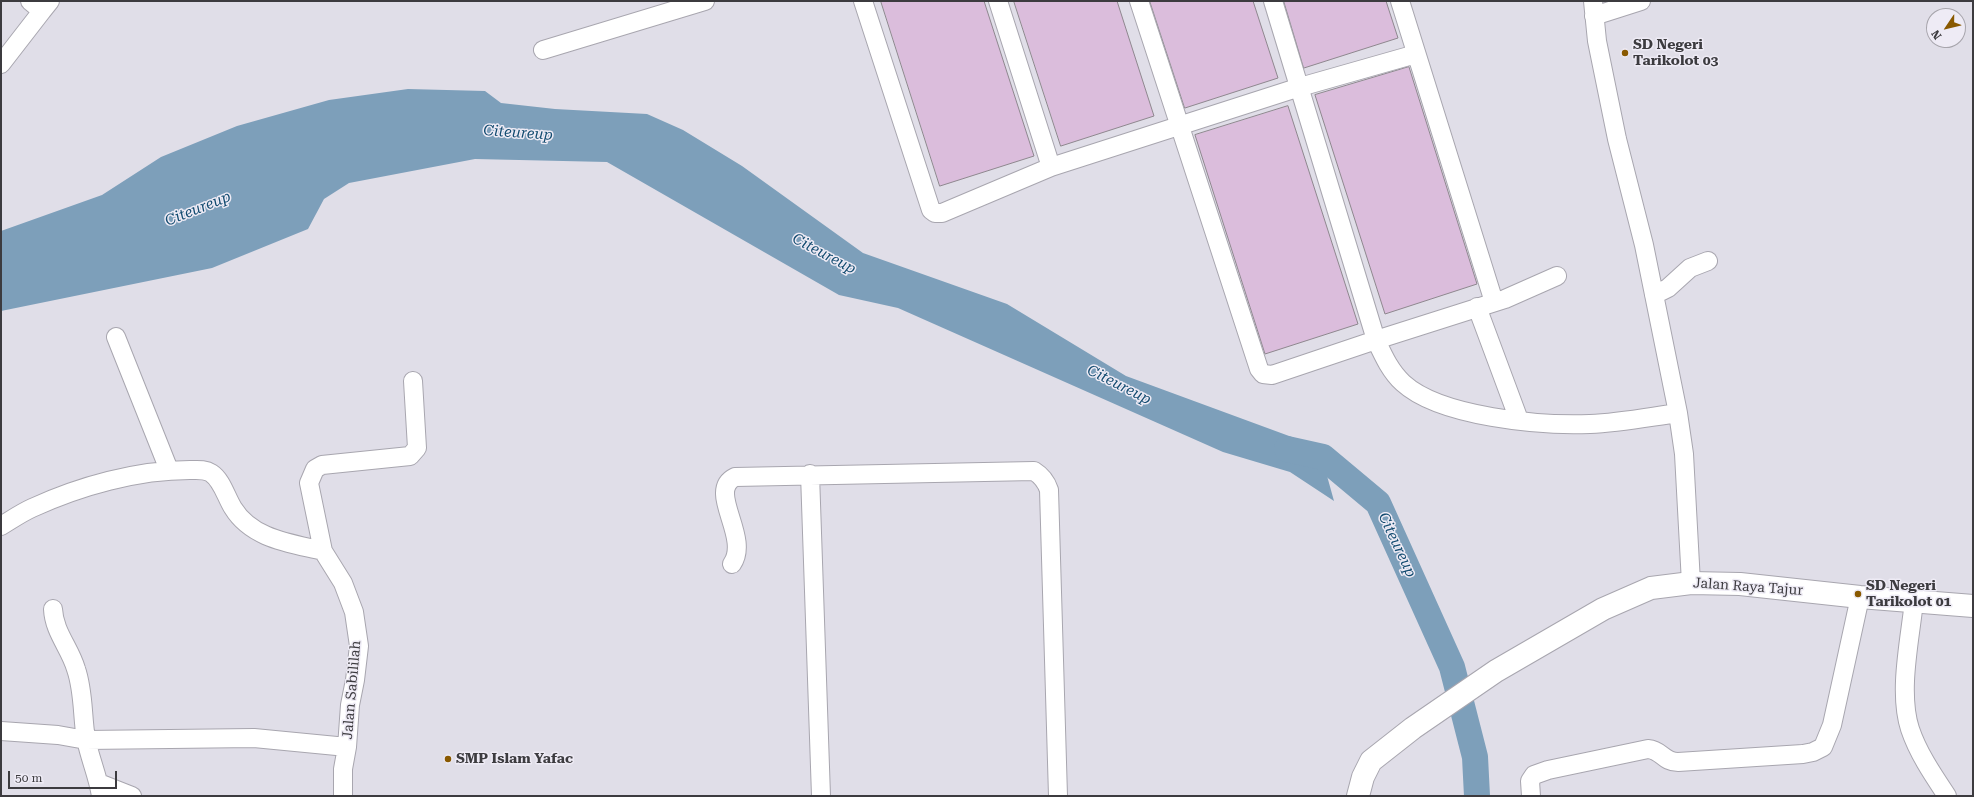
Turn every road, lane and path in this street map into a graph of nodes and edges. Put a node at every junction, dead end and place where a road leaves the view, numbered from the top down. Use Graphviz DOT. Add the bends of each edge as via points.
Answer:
graph roads {
  1 [pos="705,1"];
  2 [pos="863,1"];
  3 [pos="998,1"];
  4 [pos="1139,1"];
  5 [pos="1273,1"];
  6 [pos="1400,1"];
  7 [pos="1641,1"];
  8 [pos="40,4"];
  9 [pos="1594,8"];
  10 [pos="543,50"];
  11 [pos="1416,54"];
  12 [pos="1,64"];
  13 [pos="1300,87"];
  14 [pos="1180,126"];
  15 [pos="1051,167"];
  16 [pos="1708,261"];
  17 [pos="1557,276"];
  18 [pos="1654,295"];
  19 [pos="1485,304"];
  20 [pos="116,337"];
  21 [pos="1376,340"];
  22 [pos="413,381"];
  23 [pos="1678,413"];
  24 [pos="1519,420"];
  25 [pos="170,470"];
  26 [pos="810,474"];
  27 [pos="1,526"];
  28 [pos="323,551"];
  29 [pos="732,564"];
  30 [pos="1691,582"];
  31 [pos="1860,597"];
  32 [pos="1914,601"];
  33 [pos="1973,606"];
  34 [pos="53,609"];
  35 [pos="1,730"];
  36 [pos="86,740"];
  37 [pos="347,747"];
  38 [pos="100,789"];
  39 [pos="132,796"];
  40 [pos="343,796"];
  41 [pos="821,796"];
  42 [pos="1058,796"];
  43 [pos="1358,796"];
  44 [pos="1532,796"];
  45 [pos="1947,796"];
  1 -- 10 [label="street"];
  2 -- 15 [label="street" via="931,210 942,213"];
  3 -- 15 [label="street"];
  4 -- 14 [label="street"];
  5 -- 13 [label="street"];
  6 -- 11 [label="street"];
  7 -- 9 [label="street"];
  8 -- 12 [label="street"];
  9 -- 18 [label="street" via="1617,139"];
  11 -- 13 [label="street"];
  11 -- 19 [label="street"];
  13 -- 14 [label="street"];
  13 -- 21 [label="street"];
  14 -- 15 [label="street"];
  14 -- 21 [label="street" via="1259,369 1263,374 1272,375"];
  16 -- 18 [label="street" via="1690,268 1668,288"];
  17 -- 19 [label="street"];
  18 -- 23 [label="street"];
  19 -- 21 [label="street"];
  19 -- 24 [label="street"];
  20 -- 25 [label="street"];
  21 -- 24 [label="street" via="1390,368 1402,383 1432,402 1455,409"];
  22 -- 28 [label="street, Jalan Sabililah" via="417,448 414,454 322,465 315,469 309,483"];
  23 -- 24 [label="street" via="1591,424"];
  23 -- 30 [label="street" via="1684,454"];
  25 -- 27 [label="street" via="76,490 31,508"];
  25 -- 28 [label="street" via="205,470 211,473 220,483 237,515 254,530"];
  26 -- 29 [label="street" via="735,477 729,480 724,494 730,520 736,532 738,550"];
  26 -- 41 [label="street"];
  26 -- 42 [label="street" via="1034,471 1047,483"];
  28 -- 37 [label="street, Jalan Sabililah" via="343,584 354,612 359,646"];
  30 -- 31 [label="main road, Jalan Raya Tajur" via="1740,584"];
  30 -- 43 [label="main road, Jalan Raya Tajur" via="1651,588 1604,609 1496,672 1413,728 1371,761"];
  31 -- 32 [label="main road, Jalan Raya Tajur"];
  31 -- 44 [label="street" via="1832,725 1823,747 1808,753 1678,762 1666,760 1658,752 1648,749 1534,775 1530,781"];
  32 -- 33 [label="main road, Jalan Raya Tajur"];
  32 -- 45 [label="street" via="1905,704 1910,729 1923,759"];
  34 -- 36 [label="street" via="53,621 80,680"];
  35 -- 36 [label="street"];
  36 -- 37 [label="street" via="254,738"];
  36 -- 38 [label="street"];
  37 -- 40 [label="street, Jalan Sabililah" via="343,769"];
  38 -- 39 [label="street"];
}
